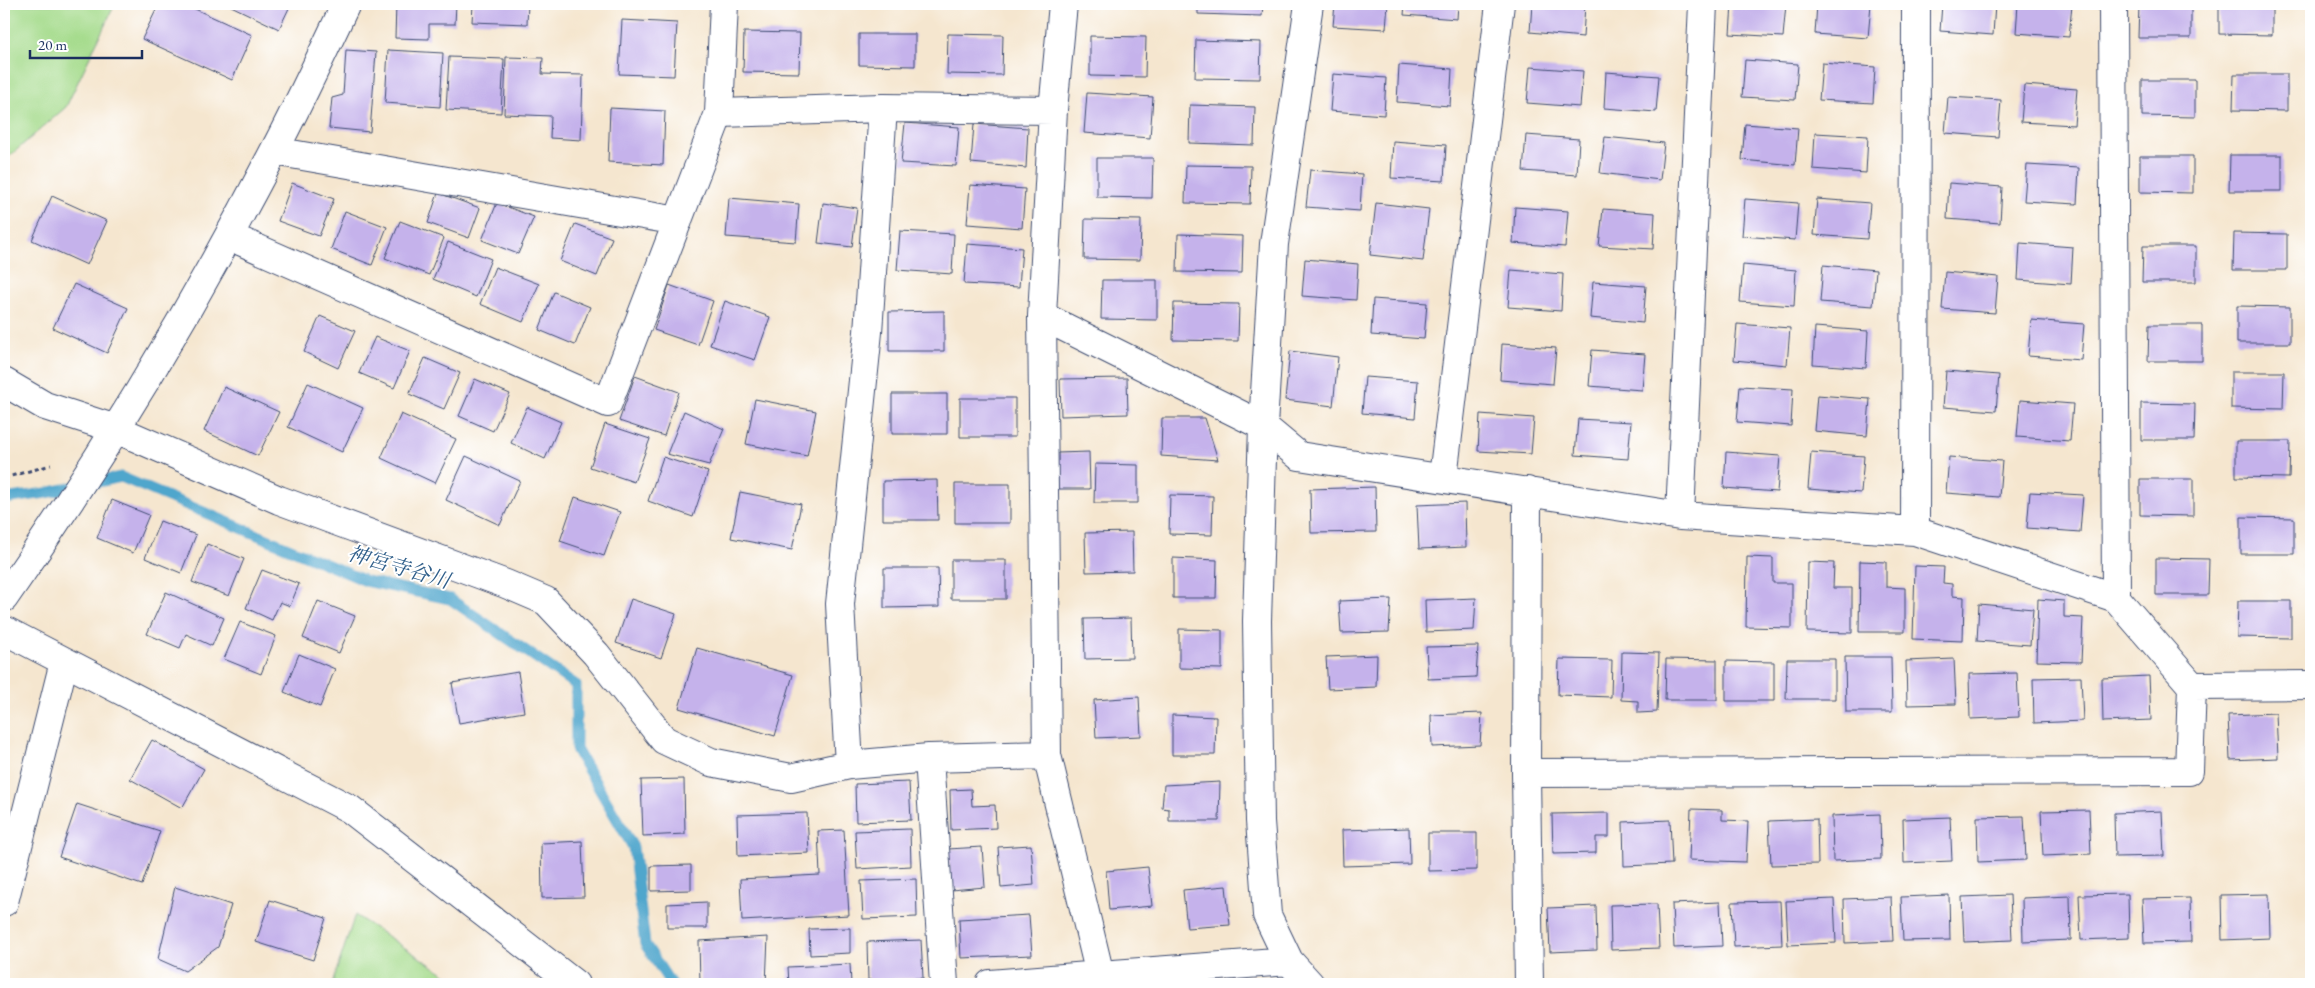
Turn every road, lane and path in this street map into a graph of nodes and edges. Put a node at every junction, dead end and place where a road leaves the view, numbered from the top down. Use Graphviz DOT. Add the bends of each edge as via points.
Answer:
graph roads {
  1 [pos="346,4"];
  2 [pos="724,4"];
  3 [pos="1063,4"];
  4 [pos="1309,4"];
  5 [pos="1500,4"];
  6 [pos="1703,4"];
  7 [pos="1916,4"];
  8 [pos="2112,4"];
  9 [pos="883,108"];
  10 [pos="1053,110"];
  11 [pos="719,113"];
  12 [pos="274,152"];
  13 [pos="678,221"];
  14 [pos="229,236"];
  15 [pos="1042,316"];
  16 [pos="4,382"];
  17 [pos="1263,426"];
  18 [pos="116,429"];
  19 [pos="1443,477"];
  20 [pos="1527,491"];
  21 [pos="1680,516"];
  22 [pos="1915,531"];
  23 [pos="4,598"];
  24 [pos="2116,598"];
  25 [pos="4,630"];
  26 [pos="64,662"];
  27 [pos="2311,685"];
  28 [pos="2192,686"];
  29 [pos="1047,755"];
  30 [pos="929,758"];
  31 [pos="849,765"];
  32 [pos="1526,773"];
  33 [pos="7,873"];
  34 [pos="4,902"];
  35 [pos="1289,961"];
  36 [pos="1100,980"];
  37 [pos="575,984"];
  38 [pos="944,984"];
  39 [pos="990,984"];
  40 [pos="1310,984"];
  41 [pos="1529,984"];
  1 -- 12 [label="street"];
  2 -- 11 [label="street"];
  3 -- 10 [label="street"];
  4 -- 17 [label="street" via="1274,244"];
  5 -- 19 [label="street"];
  6 -- 21 [label="street"];
  7 -- 22 [label="street"];
  8 -- 24 [label="street"];
  9 -- 10 [label="street"];
  9 -- 11 [label="street"];
  9 -- 31 [label="street" via="868,332 840,604"];
  10 -- 15 [label="street"];
  11 -- 13 [label="street"];
  12 -- 13 [label="street"];
  12 -- 14 [label="street"];
  13 -- 14 [label="street" via="608,403"];
  14 -- 18 [label="street"];
  15 -- 17 [label="street"];
  15 -- 29 [label="street"];
  16 -- 18 [label="street" via="45,406"];
  17 -- 19 [label="street" via="1299,456"];
  17 -- 35 [label="street" via="1257,621 1260,821 1267,915"];
  18 -- 23 [label="street" via="64,512"];
  18 -- 31 [label="street" via="279,500 546,601 596,654 664,740 711,762 791,778"];
  19 -- 20 [label="street"];
  20 -- 21 [label="street"];
  20 -- 32 [label="street"];
  21 -- 22 [label="street"];
  22 -- 24 [label="street"];
  24 -- 28 [label="street"];
  25 -- 26 [label="street"];
  26 -- 33 [label="street"];
  26 -- 37 [label="street" via="350,809"];
  27 -- 28 [label="street"];
  28 -- 32 [label="street" via="2189,771"];
  29 -- 30 [label="street"];
  29 -- 36 [label="street"];
  30 -- 31 [label="street"];
  30 -- 38 [label="street"];
  32 -- 41 [label="street"];
  33 -- 34 [label="street"];
  35 -- 36 [label="street"];
  35 -- 40 [label="street"];
  36 -- 39 [label="street"];
}
